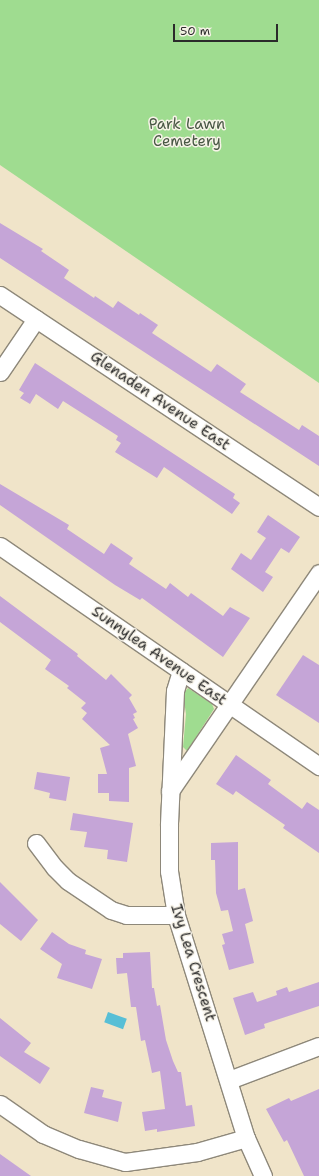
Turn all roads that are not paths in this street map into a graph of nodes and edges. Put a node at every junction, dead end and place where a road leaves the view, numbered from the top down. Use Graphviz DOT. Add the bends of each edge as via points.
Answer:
graph roads {
  1 [pos="0,295"];
  2 [pos="36,319"];
  3 [pos="0,372"];
  4 [pos="319,507"];
  5 [pos="0,546"];
  6 [pos="319,573"];
  7 [pos="181,671"];
  8 [pos="229,705"];
  9 [pos="319,766"];
  10 [pos="170,791"];
  11 [pos="36,842"];
  12 [pos="176,915"];
  13 [pos="319,1046"];
  14 [pos="229,1080"];
  15 [pos="0,1104"];
  16 [pos="246,1138"];
  17 [pos="124,1169"];
  18 [pos="263,1176"];
  1 -- 2 [label="street, Glenaden Avenue East"];
  2 -- 3 [label="street"];
  2 -- 4 [label="street, Glenaden Avenue East"];
  5 -- 7 [label="street, Sunnylea Avenue East"];
  6 -- 8 [label="street"];
  7 -- 8 [label="street, Sunnylea Avenue East"];
  7 -- 10 [label="street, Ivy Lea Crescent" via="176,682"];
  8 -- 9 [label="street, Sunnylea Avenue East"];
  8 -- 10 [label="street"];
  10 -- 12 [label="street, Ivy Lea Crescent" via="169,870"];
  11 -- 12 [label="street" via="68,881 110,910 144,917"];
  12 -- 14 [label="street, Ivy Lea Crescent"];
  13 -- 14 [label="street"];
  14 -- 16 [label="street, Ivy Lea Crescent"];
  15 -- 17 [label="street" via="42,1134"];
  16 -- 17 [label="street"];
  16 -- 18 [label="street, Ivy Lea Crescent"];
}
